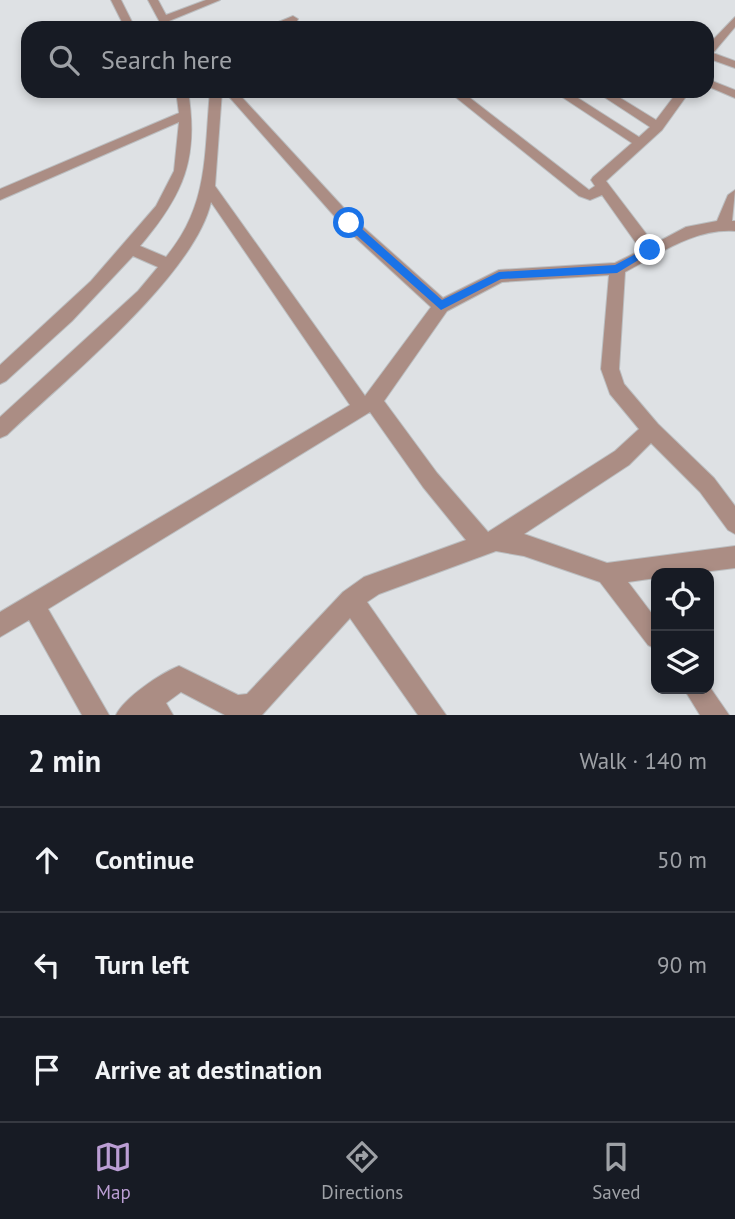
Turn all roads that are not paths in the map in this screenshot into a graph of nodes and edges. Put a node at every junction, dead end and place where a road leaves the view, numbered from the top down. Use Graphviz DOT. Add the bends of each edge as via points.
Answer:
graph roads {
  1 [pos="116,0"];
  2 [pos="153,0"];
  3 [pos="215,0"];
  4 [pos="293,19"];
  5 [pos="735,20"];
  6 [pos="126,21"];
  7 [pos="164,21"];
  8 [pos="172,21"];
  9 [pos="288,21"];
  10 [pos="714,45"];
  11 [pos="714,56"];
  12 [pos="735,65"];
  13 [pos="714,85"];
  14 [pos="735,94"];
  15 [pos="183,98"];
  16 [pos="215,98"];
  17 [pos="236,98"];
  18 [pos="463,98"];
  19 [pos="570,98"];
  20 [pos="612,98"];
  21 [pos="674,98"];
  22 [pos="186,114"];
  23 [pos="658,127"];
  24 [pos="640,143"];
  25 [pos="208,186"];
  26 [pos="603,188"];
  27 [pos="735,194"];
  28 [pos="0,195"];
  29 [pos="729,226"];
  30 [pos="133,249"];
  31 [pos="650,250"];
  32 [pos="165,263"];
  33 [pos="617,269"];
  34 [pos="441,306"];
  35 [pos="0,376"];
  36 [pos="368,404"];
  37 [pos="0,429"];
  38 [pos="651,430"];
  39 [pos="735,523"];
  40 [pos="490,542"];
  41 [pos="735,557"];
  42 [pos="607,574"];
  43 [pos="351,600"];
  44 [pos="33,605"];
  45 [pos="0,625"];
  46 [pos="651,631"];
  47 [pos="700,694"];
  48 [pos="145,710"];
  49 [pos="96,715"];
  50 [pos="433,715"];
  51 [pos="716,715"];
  1 -- 6 [label="street"];
  2 -- 7 [label="street"];
  3 -- 8 [label="street"];
  4 -- 9 [label="street"];
  5 -- 10 [label="street"];
  11 -- 12 [label="street"];
  13 -- 14 [label="street"];
  15 -- 22 [label="street"];
  16 -- 25 [label="street"];
  17 -- 34 [label="street" via="349,223"];
  18 -- 26 [label="street" via="584,193"];
  19 -- 24 [label="street"];
  20 -- 23 [label="street"];
  21 -- 23 [label="street"];
  22 -- 28 [label="street"];
  22 -- 30 [label="street" via="178,180 164,208"];
  23 -- 24 [label="street"];
  24 -- 26 [label="street" via="601,175 598,180"];
  25 -- 32 [label="street" via="190,238"];
  25 -- 36 [label="street"];
  26 -- 31 [label="street"];
  27 -- 29 [label="street"];
  29 -- 31 [label="street" via="691,231"];
  30 -- 32 [label="street"];
  30 -- 35 [label="street" via="68,317"];
  31 -- 33 [label="street"];
  32 -- 37 [label="street" via="144,295"];
  33 -- 34 [label="street" via="499,276"];
  33 -- 38 [label="street" via="610,369 616,388"];
  34 -- 36 [label="street"];
  36 -- 40 [label="street" via="430,480"];
  36 -- 44 [label="street"];
  38 -- 39 [label="street" via="707,485"];
  38 -- 40 [label="street" via="622,458"];
  40 -- 42 [label="street" via="524,545"];
  40 -- 43 [label="street" via="372,585"];
  41 -- 42 [label="street"];
  42 -- 46 [label="street"];
  43 -- 48 [label="street" via="253,706 237,708 179,678"];
  43 -- 50 [label="street"];
  44 -- 45 [label="street"];
  44 -- 49 [label="street"];
  47 -- 51 [label="street"];
}
